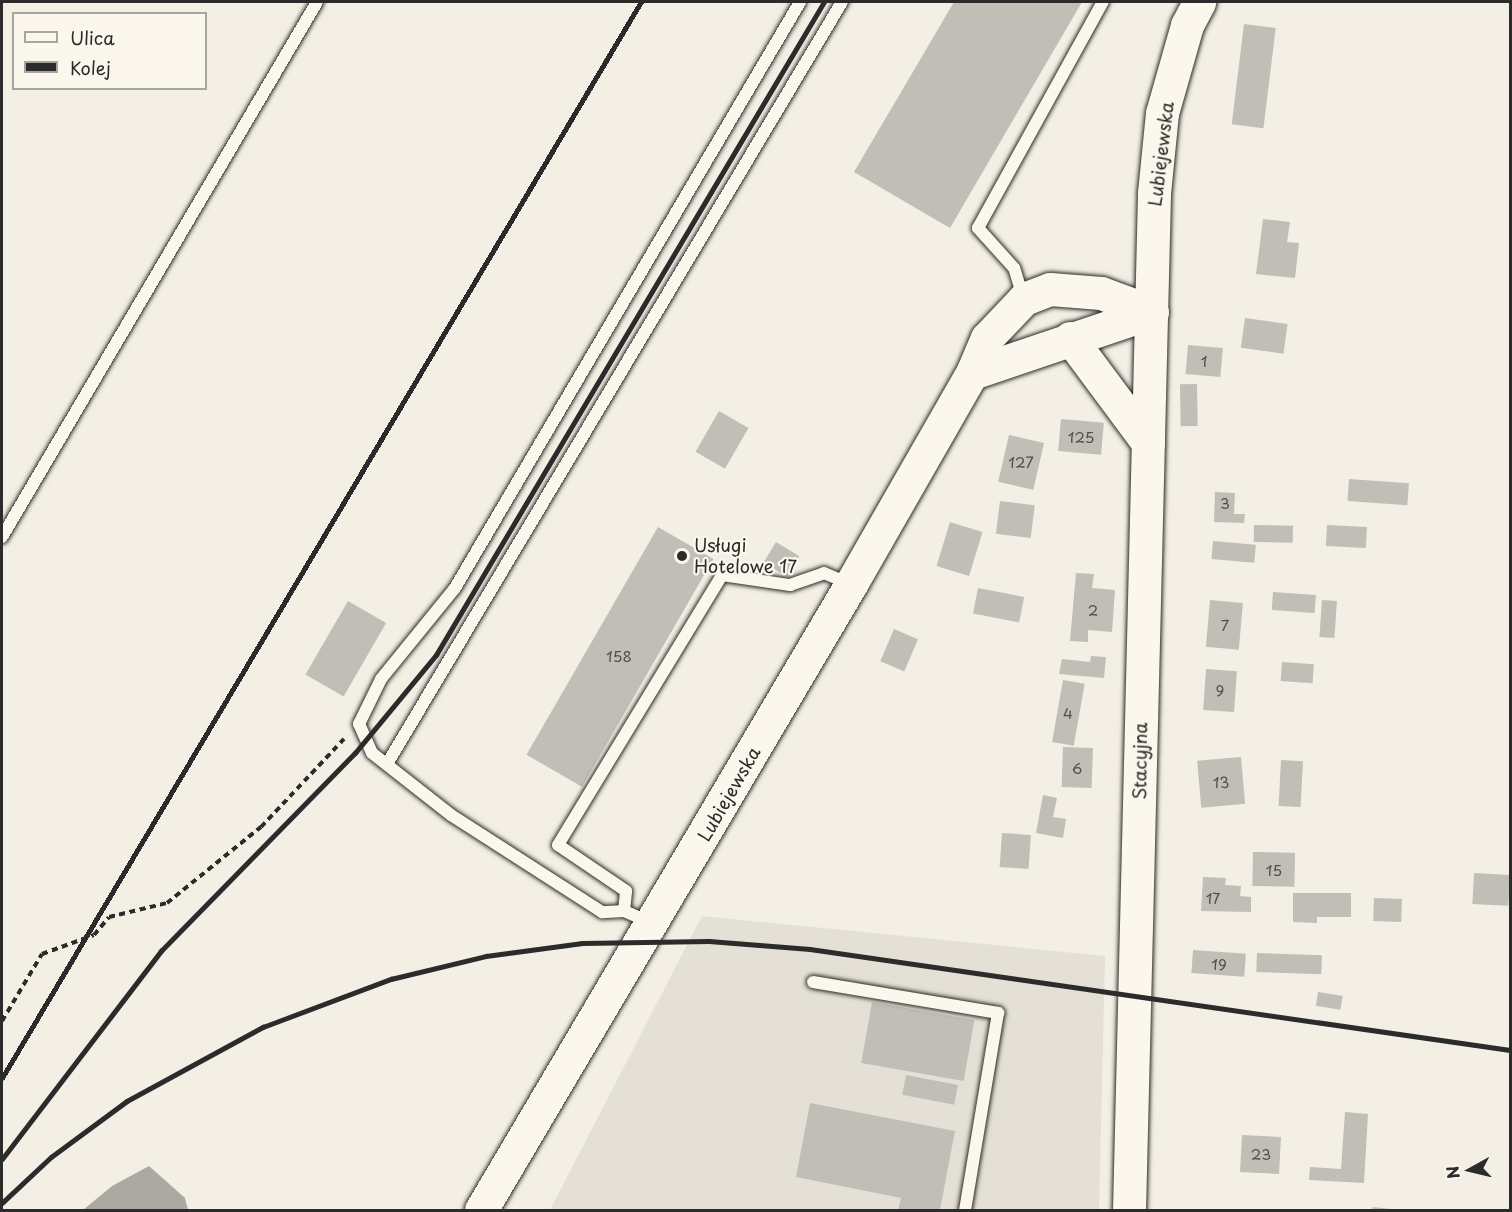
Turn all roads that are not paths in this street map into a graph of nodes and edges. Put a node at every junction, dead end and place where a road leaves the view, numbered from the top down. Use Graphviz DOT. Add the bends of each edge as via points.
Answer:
graph roads {
  1 [pos="316,2"];
  2 [pos="800,2"];
  3 [pos="842,2"];
  4 [pos="1103,2"];
  5 [pos="1199,2"];
  6 [pos="1024,299"];
  7 [pos="1152,312"];
  8 [pos="1070,338"];
  9 [pos="972,373"];
  10 [pos="1148,443"];
  11 [pos="2,537"];
  12 [pos="851,584"];
  13 [pos="387,764"];
  14 [pos="624,911"];
  15 [pos="653,924"];
  16 [pos="813,982"];
  17 [pos="481,1210"];
  18 [pos="966,1210"];
  19 [pos="1129,1210"];
  1 -- 11 [label="lane"];
  2 -- 13 [label="lane" via="455,588 381,679 358,724 372,753"];
  3 -- 13 [label="lane"];
  4 -- 6 [label="lane" via="978,228 1014,268"];
  5 -- 7 [label="main road, Lubiejewska" via="1187,25 1162,113 1154,193"];
  6 -- 7 [label="main road, Lubiejewska" via="1050,289 1101,293"];
  6 -- 9 [label="main road, Lubiejewska" via="987,338"];
  7 -- 8 [label="main road"];
  7 -- 10 [label="main road, Stacyjna"];
  8 -- 9 [label="main road"];
  8 -- 10 [label="main road"];
  9 -- 12 [label="main road, Lubiejewska"];
  10 -- 19 [label="main road, Stacyjna"];
  12 -- 14 [label="lane" via="824,573 790,585 722,575 558,845 626,891"];
  12 -- 15 [label="main road, Lubiejewska"];
  13 -- 14 [label="lane" via="451,815 602,912"];
  14 -- 15 [label="lane"];
  15 -- 17 [label="main road, Lubiejewska"];
  16 -- 18 [label="lane" via="998,1013"];
}
